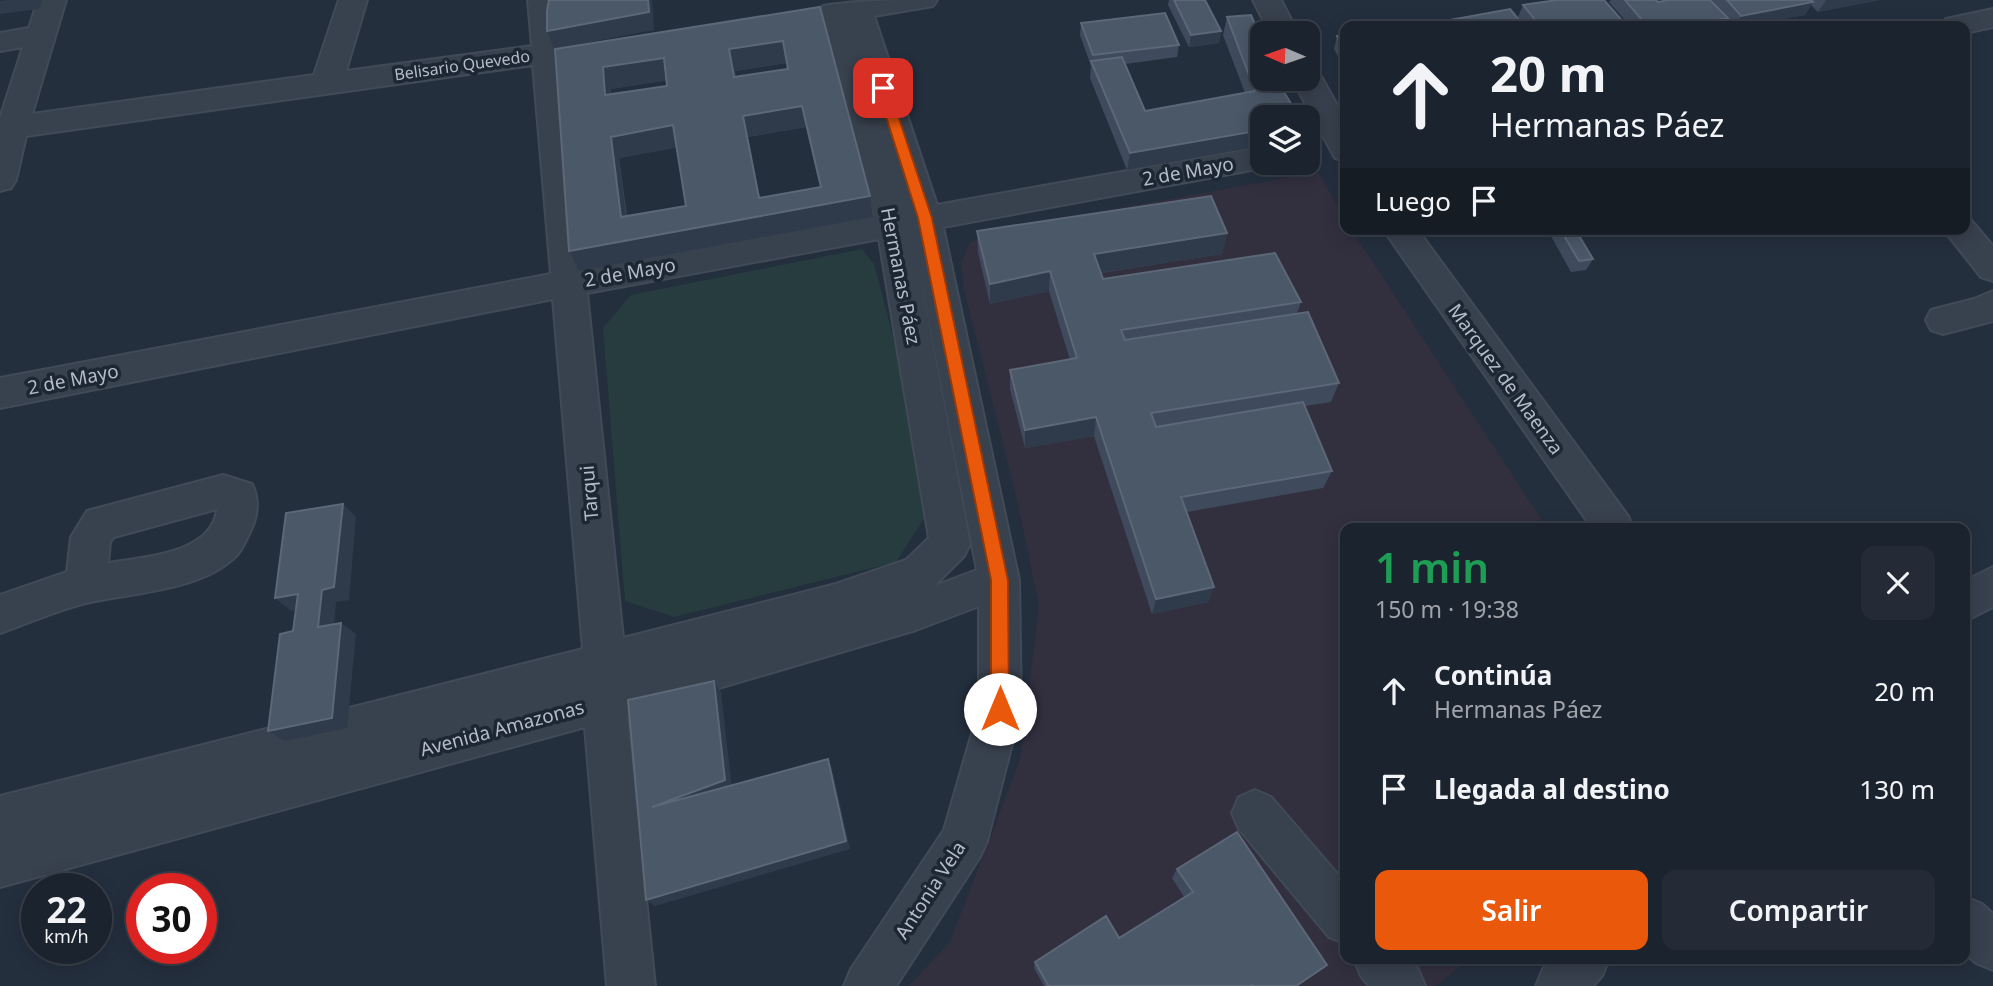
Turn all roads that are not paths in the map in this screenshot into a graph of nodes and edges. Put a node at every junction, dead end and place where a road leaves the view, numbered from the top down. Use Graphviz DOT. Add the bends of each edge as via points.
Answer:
graph roads {
  1 [pos="52,0"];
  2 [pos="353,0"];
  3 [pos="542,0"];
  4 [pos="923,0"];
  5 [pos="1267,0"];
  6 [pos="838,9"];
  7 [pos="1993,18"];
  8 [pos="1278,21"];
  9 [pos="1970,23"];
  10 [pos="41,35"];
  11 [pos="0,42"];
  12 [pos="600,46"];
  13 [pos="545,54"];
  14 [pos="327,83"];
  15 [pos="1314,91"];
  16 [pos="6,128"];
  17 [pos="1340,139"];
  18 [pos="1340,146"];
  19 [pos="1320,149"];
  20 [pos="1250,160"];
  21 [pos="0,180"];
  22 [pos="909,221"];
  23 [pos="1403,235"];
  24 [pos="1964,235"];
  25 [pos="1993,268"];
  26 [pos="570,284"];
  27 [pos="1993,304"];
  28 [pos="1943,320"];
  29 [pos="0,393"];
  30 [pos="1615,523"];
  31 [pos="950,544"];
  32 [pos="999,580"];
  33 [pos="86,585"];
  34 [pos="1993,585"];
  35 [pos="1970,600"];
  36 [pos="0,614"];
  37 [pos="604,682"];
  38 [pos="1255,813"];
  39 [pos="0,819"];
  40 [pos="0,864"];
  41 [pos="1340,913"];
  42 [pos="1970,925"];
  43 [pos="1993,946"];
  44 [pos="1382,964"];
  45 [pos="1580,964"];
  46 [pos="631,986"];
  47 [pos="867,986"];
  48 [pos="1401,986"];
  49 [pos="1560,986"];
  1 -- 10 [label="street"];
  2 -- 14 [label="street"];
  3 -- 13 [label="street, Tarqui"];
  4 -- 6 [label="street"];
  5 -- 8 [label="street"];
  6 -- 22 [label="street, Hermanas Páez"];
  7 -- 9 [label="street"];
  10 -- 11 [label="street"];
  10 -- 16 [label="street"];
  12 -- 13 [label="street, Belisario Quevedo"];
  13 -- 14 [label="street, Belisario Quevedo"];
  13 -- 26 [label="street, Tarqui"];
  14 -- 16 [label="street, Belisario Quevedo"];
  15 -- 17 [label="street"];
  16 -- 21 [label="street"];
  18 -- 19 [label="street"];
  20 -- 22 [label="street, 2 de Mayo"];
  22 -- 26 [label="street, 2 de Mayo"];
  22 -- 31 [label="street, Hermanas Páez"];
  22 -- 32 [label="street, Hermanas Páez"];
  23 -- 30 [label="street, Marquez de Maenza" via="1548,439"];
  24 -- 25 [label="street"];
  26 -- 29 [label="street, 2 de Mayo"];
  26 -- 37 [label="street, Tarqui"];
  27 -- 28 [label="street"];
  31 -- 37 [label="street, Avenida Amazonas" via="920,573"];
  32 -- 37 [label="street, Avenida Amazonas" via="916,611"];
  32 -- 47 [label="street, Antonia Vela" via="1000,709 964,841"];
  33 -- 36 [label="street"];
  34 -- 35 [label="street"];
  37 -- 39 [label="street, Avenida Amazonas"];
  37 -- 40 [label="street, Avenida Amazonas"];
  37 -- 46 [label="street, Tarqui"];
  38 -- 41 [label="street"];
  42 -- 43 [label="street"];
  44 -- 48 [label="street"];
  45 -- 49 [label="street"];
}
